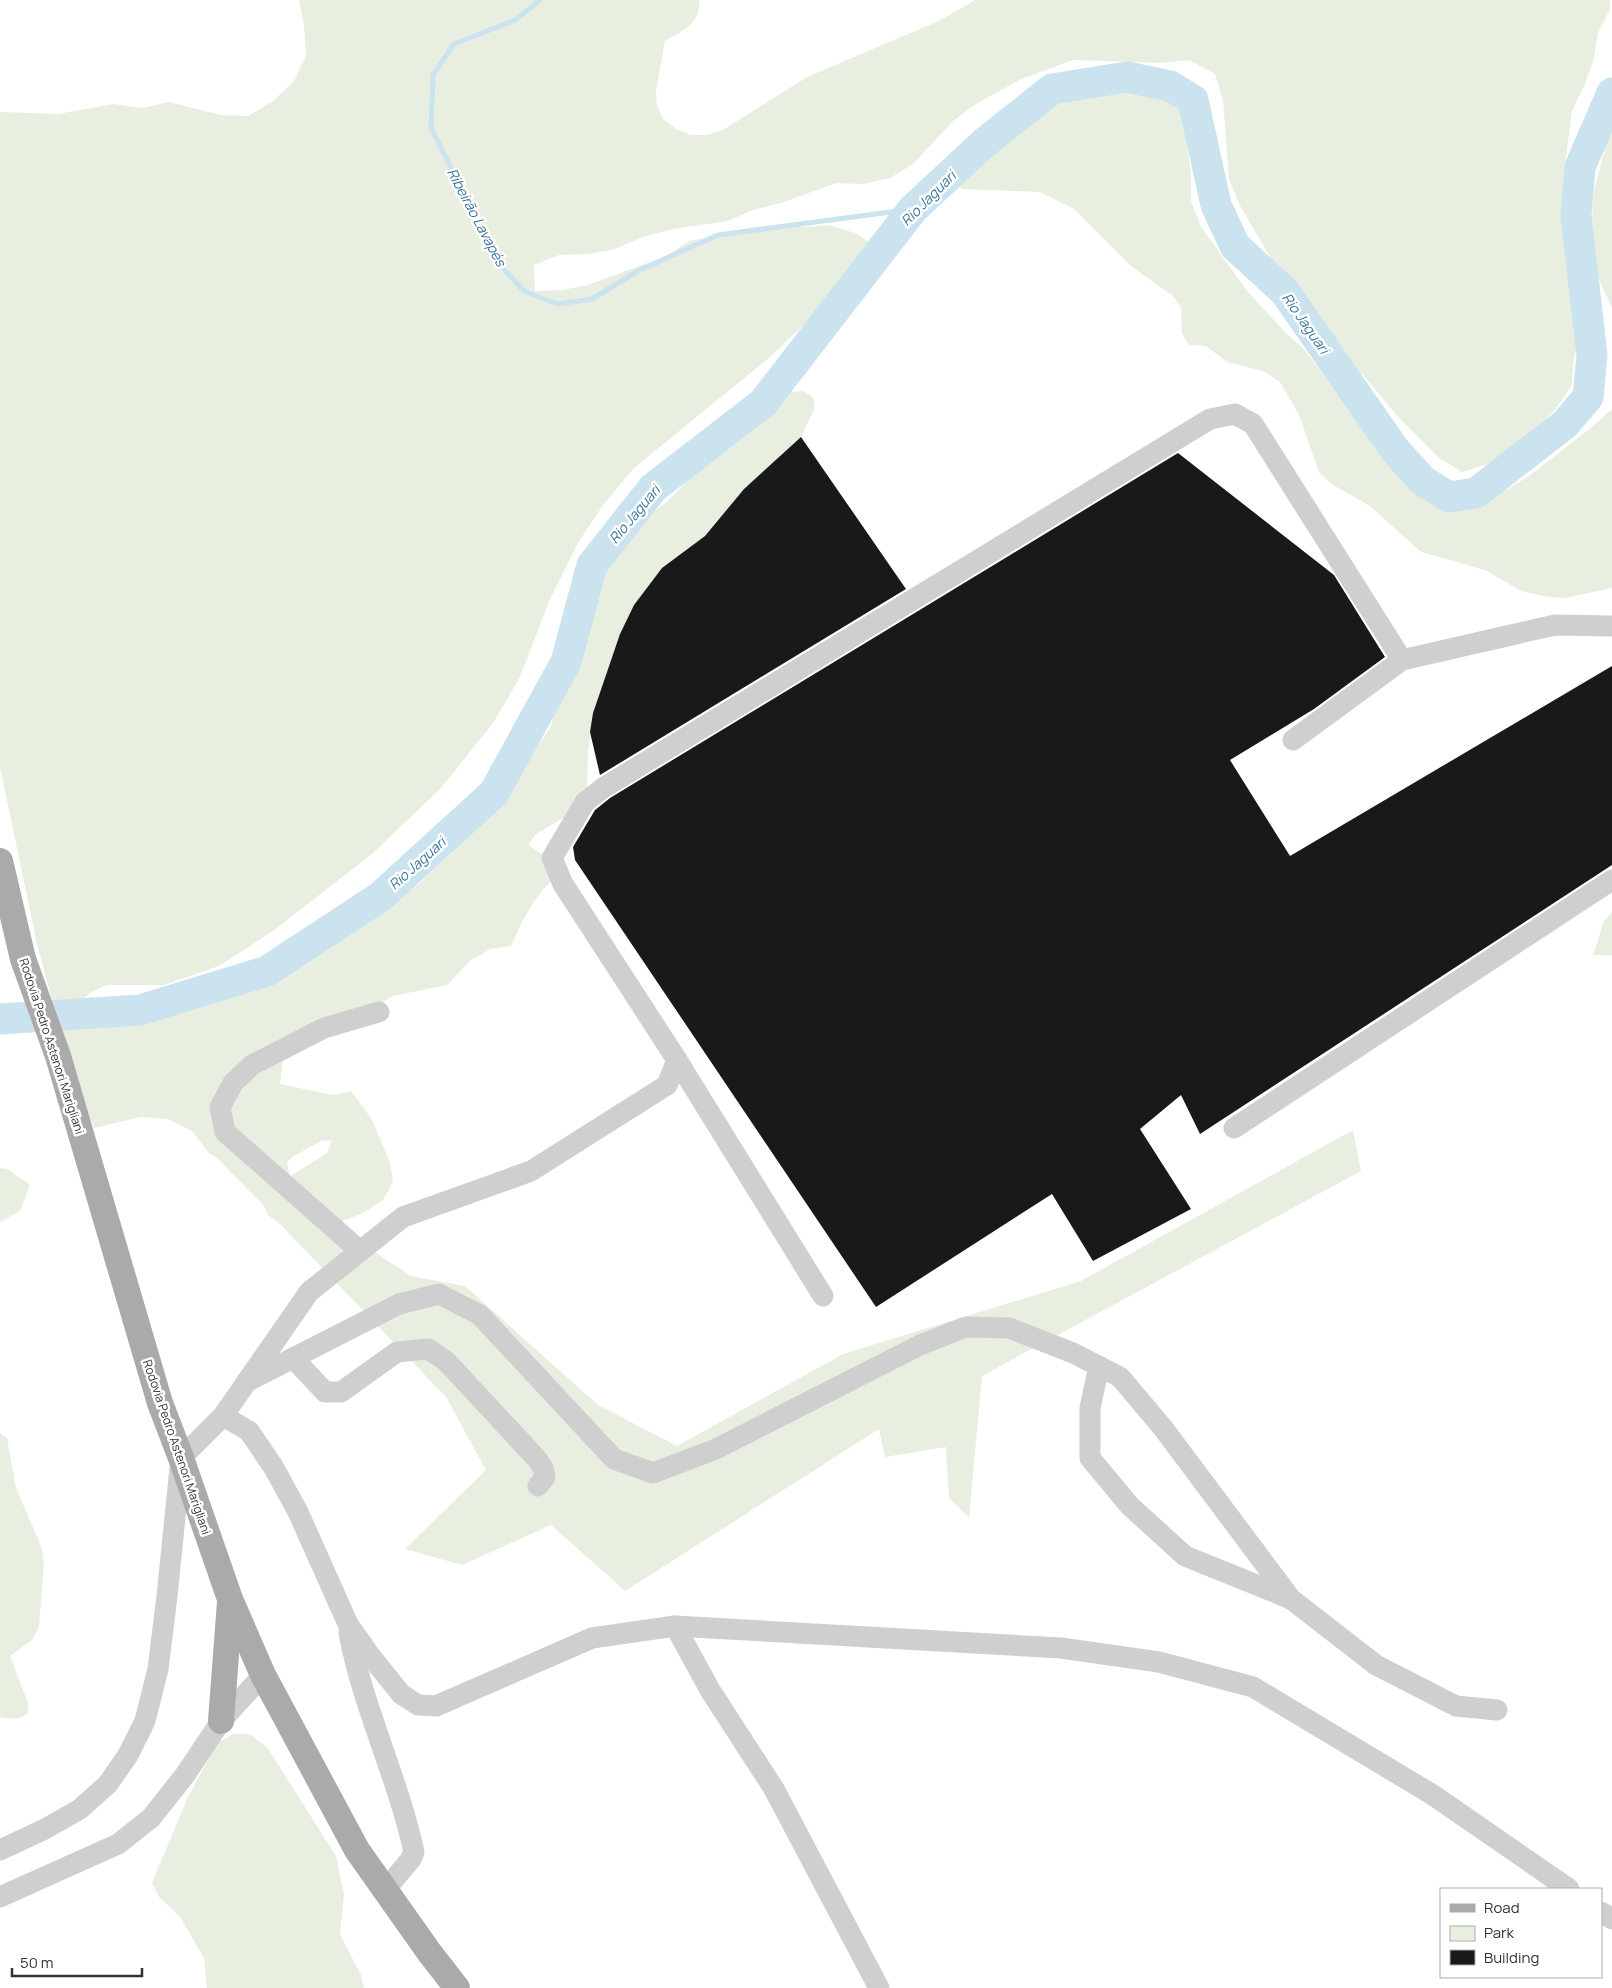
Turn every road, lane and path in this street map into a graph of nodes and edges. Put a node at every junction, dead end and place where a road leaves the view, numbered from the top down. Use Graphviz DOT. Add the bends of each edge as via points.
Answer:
graph roads {
  1 [pos="1612,626"];
  2 [pos="1402,660"];
  3 [pos="1293,740"];
  4 [pos="0,860"];
  5 [pos="1612,880"];
  6 [pos="379,1012"];
  7 [pos="677,1060"];
  8 [pos="1234,1128"];
  9 [pos="360,1251"];
  10 [pos="823,1296"];
  11 [pos="293,1358"];
  12 [pos="1099,1366"];
  13 [pos="246,1382"];
  14 [pos="223,1416"];
  15 [pos="181,1458"];
  16 [pos="538,1486"];
  17 [pos="230,1599"];
  18 [pos="1291,1600"];
  19 [pos="348,1624"];
  20 [pos="675,1626"];
  21 [pos="263,1676"];
  22 [pos="1497,1710"];
  23 [pos="221,1722"];
  24 [pos="0,1850"];
  25 [pos="1567,1888"];
  26 [pos="385,1890"];
  27 [pos="0,1897"];
  28 [pos="457,1988"];
  29 [pos="879,1988"];
  1 -- 2 [label="street" via="1555,625"];
  2 -- 3 [label="street"];
  2 -- 7 [label="street" via="1253,424 1235,414 1210,418 603,788 585,802 552,858 563,884"];
  4 -- 15 [label="main road, Rodovia Pedro Astenori Marigliani" via="23,959 58,1056 160,1403"];
  5 -- 8 [label="street"];
  6 -- 9 [label="street" via="324,1028 252,1065 233,1083 220,1107 225,1132"];
  7 -- 9 [label="street" via="667,1085 531,1171 403,1217"];
  7 -- 10 [label="street"];
  9 -- 13 [label="street" via="309,1292"];
  11 -- 12 [label="street" via="399,1304 439,1294 480,1315 614,1459 653,1473 716,1450 920,1345 966,1327 1009,1328"];
  11 -- 13 [label="street"];
  11 -- 16 [label="street" via="325,1392 341,1392 397,1352 428,1349 446,1361 537,1459 545,1477"];
  12 -- 18 [label="street" via="1120,1377 1163,1428"];
  12 -- 18 [label="street" via="1090,1408 1090,1458 1130,1506 1185,1556"];
  13 -- 14 [label="street"];
  14 -- 15 [label="street"];
  14 -- 19 [label="street" via="249,1432 274,1468 298,1512"];
  15 -- 17 [label="main road, Rodovia Pedro Astenori Marigliani"];
  15 -- 24 [label="street" via="158,1669 145,1721 128,1756 108,1784 80,1809"];
  17 -- 21 [label="main road, Rodovia Pedro Astenori Marigliani"];
  17 -- 23 [label="main road"];
  18 -- 22 [label="street" via="1376,1665 1456,1706"];
  19 -- 20 [label="street" via="402,1694 418,1705 436,1706 592,1638"];
  19 -- 26 [label="street" via="361,1684 414,1852 412,1859"];
  20 -- 25 [label="street" via="1061,1648 1159,1662 1253,1687 1432,1795"];
  20 -- 29 [label="street" via="710,1690 774,1789"];
  21 -- 23 [label="street"];
  21 -- 26 [label="main road, Rodovia Pedro Astenori Marigliani" via="357,1850"];
  23 -- 27 [label="street" via="151,1818 125,1839"];
  26 -- 28 [label="main road, Rodovia Pedro Astenori Marigliani"];
}
